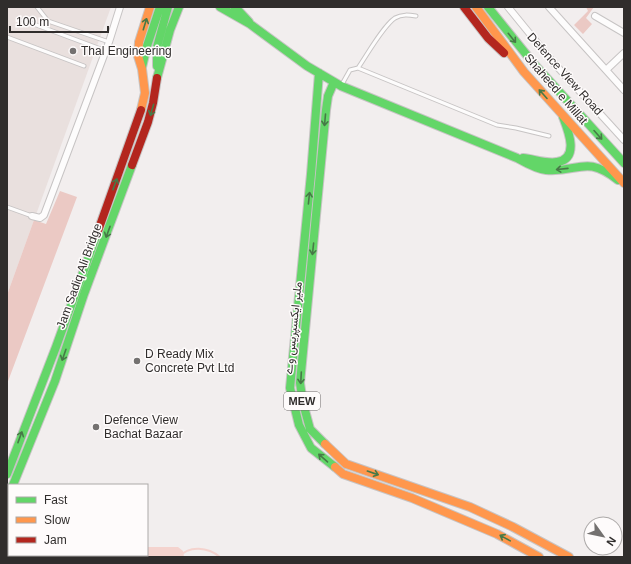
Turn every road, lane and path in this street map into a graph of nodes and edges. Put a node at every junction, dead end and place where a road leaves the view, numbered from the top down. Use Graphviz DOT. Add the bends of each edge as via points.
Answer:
graph roads {
  1 [pos="37,7"];
  2 [pos="120,7"];
  3 [pos="150,7"];
  4 [pos="160,7"];
  5 [pos="168,7"];
  6 [pos="179,7"];
  7 [pos="220,7"];
  8 [pos="235,7"];
  9 [pos="464,7"];
  10 [pos="476,7"];
  11 [pos="488,7"];
  12 [pos="508,7"];
  13 [pos="549,7"];
  14 [pos="416,16"];
  15 [pos="595,16"];
  16 [pos="24,20"];
  17 [pos="159,24"];
  18 [pos="252,26"];
  19 [pos="624,33"];
  20 [pos="7,37"];
  21 [pos="109,42"];
  22 [pos="106,51"];
  23 [pos="624,53"];
  24 [pos="84,66"];
  25 [pos="358,68"];
  26 [pos="142,69"];
  27 [pos="606,70"];
  28 [pos="158,72"];
  29 [pos="524,72"];
  30 [pos="319,73"];
  31 [pos="338,84"];
  32 [pos="624,90"];
  33 [pos="562,115"];
  34 [pos="549,136"];
  35 [pos="624,140"];
  36 [pos="517,158"];
  37 [pos="624,163"];
  38 [pos="624,184"];
  39 [pos="7,207"];
  40 [pos="32,216"];
  41 [pos="7,474"];
  42 [pos="13,484"];
  43 [pos="539,557"];
  44 [pos="569,557"];
  1 -- 21 [label="lane" via="48,20"];
  2 -- 21 [label="street"];
  26 -- 3 [label="main road, Jam Sadiq Ali Bridge, one-way" via="138,56 139,42"];
  4 -- 17 [label="main road"];
  5 -- 17 [label="main road"];
  6 -- 28 [label="main road"];
  7 -- 18 [label="main road"];
  8 -- 18 [label="main road"];
  9 -- 29 [label="main road" via="488,38"];
  10 -- 29 [label="main road, Shaheed e Millat"];
  11 -- 37 [label="main road, Shaheed e Millat, one-way" via="534,64"];
  12 -- 35 [label="street, Defence View Road" via="552,61"];
  13 -- 27 [label="street"];
  14 -- 25 [label="lane" via="403,15 388,24"];
  15 -- 19 [label="street"];
  16 -- 22 [label="lane"];
  17 -- 26 [label="main road" via="147,46"];
  17 -- 28 [label="main road" via="156,63"];
  18 -- 30 [label="main road"];
  20 -- 24 [label="lane"];
  21 -- 22 [label="street"];
  22 -- 40 [label="street" via="44,215 40,218"];
  23 -- 27 [label="street"];
  25 -- 31 [label="lane" via="350,70"];
  25 -- 34 [label="lane" via="498,125"];
  41 -- 26 [label="main road, Jam Sadiq Ali Bridge, one-way" via="45,378 142,106 145,93"];
  27 -- 32 [label="street"];
  28 -- 42 [label="main road, Jam Sadiq Ali Bridge, one-way" via="154,103 144,135 84,294 55,381"];
  33 -- 29 [label="main road, Shaheed e Millat, one-way"];
  30 -- 31 [label="main road"];
  43 -- 30 [label="main road, ملیر ایکسپریس وے / MEW, one-way" via="497,534 455,516 343,474 311,448 299,425 290,388"];
  31 -- 36 [label="main road"];
  31 -- 44 [label="main road, ملیر ایکسپریس وے / MEW, one-way" via="328,96 326,110 300,383 310,429 346,464 470,507"];
  33 -- 36 [label="main road" via="571,139 569,155 565,160 549,162"];
  33 -- 38 [label="main road, Shaheed e Millat"];
  38 -- 36 [label="main road, one-way" via="601,168 588,166 545,170"];
  39 -- 40 [label="lane"];
}
